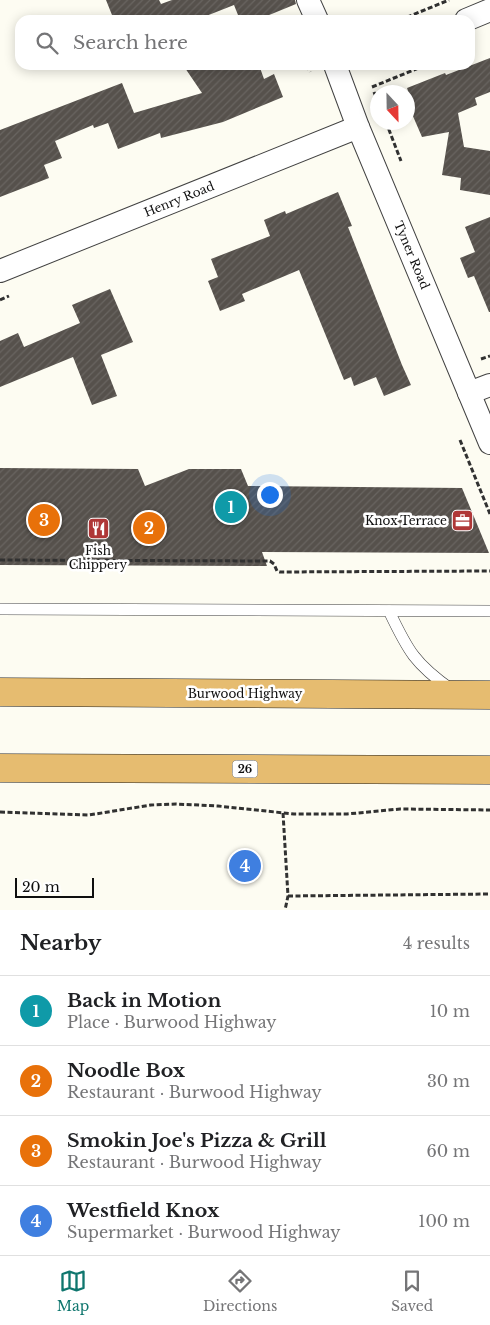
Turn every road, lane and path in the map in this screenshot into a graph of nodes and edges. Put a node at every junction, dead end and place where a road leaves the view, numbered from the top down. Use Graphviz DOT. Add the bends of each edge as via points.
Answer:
graph roads {
  1 [pos="308,0"];
  2 [pos="449,0"];
  3 [pos="490,10"];
  4 [pos="314,15"];
  5 [pos="412,15"];
  6 [pos="475,16"];
  7 [pos="343,70"];
  8 [pos="414,70"];
  9 [pos="377,85"];
  10 [pos="358,127"];
  11 [pos="0,271"];
  12 [pos="490,356"];
  13 [pos="481,360"];
  14 [pos="490,385"];
  15 [pos="469,393"];
  16 [pos="490,444"];
  17 [pos="0,560"];
  18 [pos="490,571"];
  19 [pos="0,609"];
  20 [pos="389,611"];
  21 [pos="490,611"];
  22 [pos="1,691"];
  23 [pos="458,695"];
  24 [pos="490,696"];
  25 [pos="0,768"];
  26 [pos="490,770"];
  27 [pos="490,810"];
  28 [pos="0,812"];
  29 [pos="283,812"];
  30 [pos="490,894"];
  31 [pos="288,896"];
  32 [pos="285,910"];
  1 -- 4 [label="street"];
  2 -- 5 [label="path"];
  3 -- 6 [label="street"];
  7 -- 10 [label="street, Tyner Road"];
  8 -- 9 [label="path"];
  10 -- 11 [label="street, Henry Road"];
  10 -- 15 [label="street, Tyner Road"];
  12 -- 13 [label="path"];
  14 -- 15 [label="street"];
  15 -- 16 [label="street, Tyner Road"];
  17 -- 18 [label="path" via="270,561 280,572"];
  19 -- 20 [label="lane"];
  20 -- 21 [label="lane"];
  20 -- 23 [label="lane" via="413,656"];
  22 -- 23 [label="highway, Burwood Highway"];
  23 -- 24 [label="highway, Burwood Highway"];
  25 -- 26 [label="highway, 26"];
  27 -- 29 [label="path" via="400,809 322,815"];
  28 -- 29 [label="path" via="89,815 176,804"];
  29 -- 31 [label="path"];
  30 -- 31 [label="path"];
  31 -- 32 [label="path"];
}
